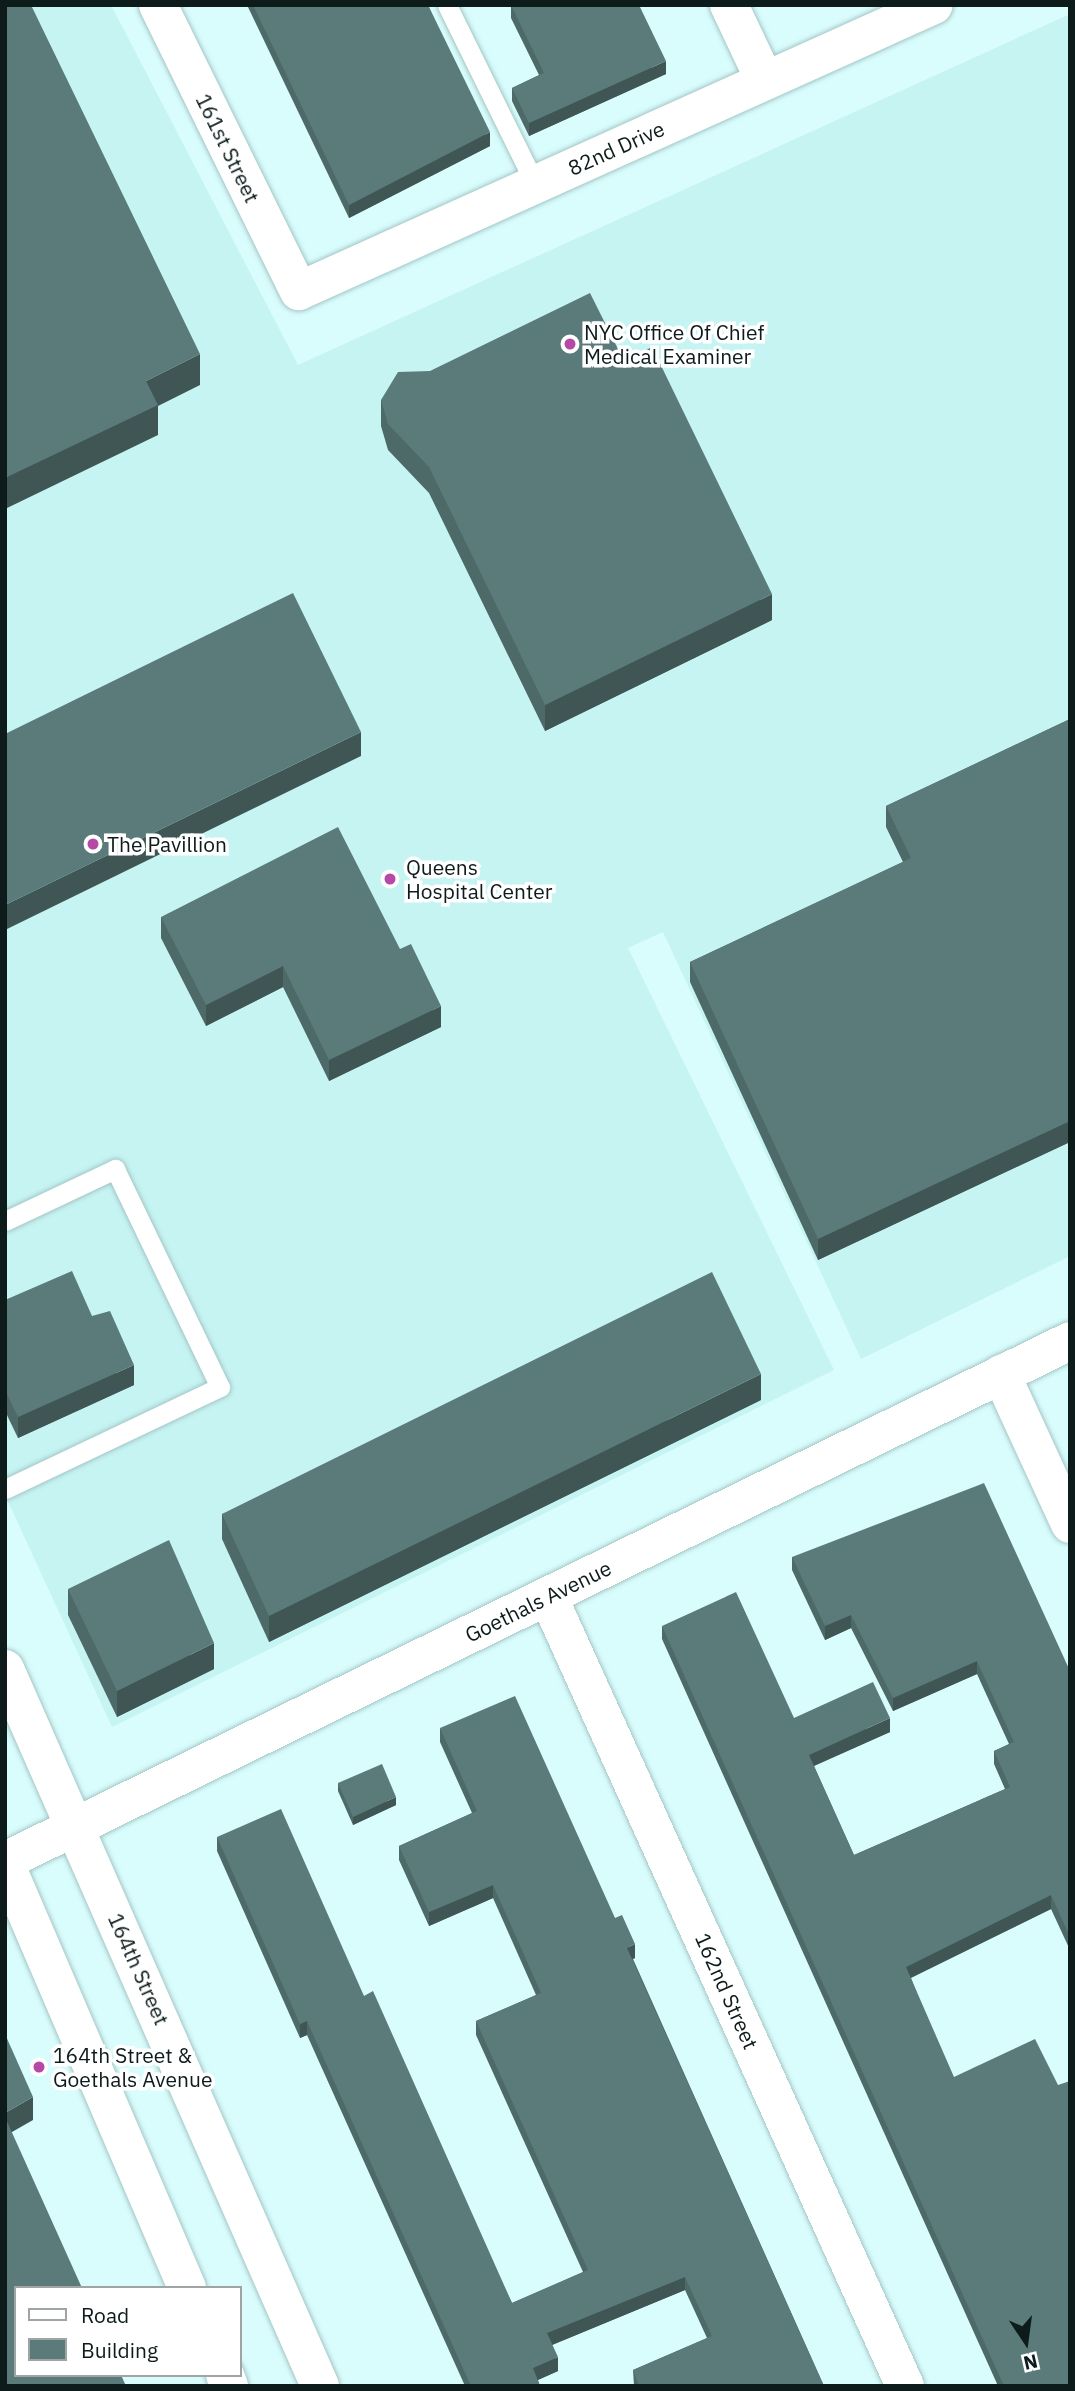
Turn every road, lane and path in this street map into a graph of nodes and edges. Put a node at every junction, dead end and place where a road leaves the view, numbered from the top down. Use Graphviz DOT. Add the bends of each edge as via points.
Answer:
graph roads {
  1 [pos="158,5"];
  2 [pos="447,5"];
  3 [pos="729,5"];
  4 [pos="934,5"];
  5 [pos="765,81"];
  6 [pos="535,184"];
  7 [pos="299,291"];
  8 [pos="5,1221"];
  9 [pos="1070,1341"];
  10 [pos="1002,1374"];
  11 [pos="5,1489"];
  12 [pos="1070,1524"];
  13 [pos="548,1596"];
  14 [pos="5,1669"];
  15 [pos="76,1825"];
  16 [pos="5,1862"];
  17 [pos="186,2286"];
  18 [pos="320,2386"];
  19 [pos="905,2386"];
  1 -- 7 [label="street, 161st Street"];
  2 -- 6 [label="lane"];
  3 -- 5 [label="street"];
  4 -- 5 [label="street, 82nd Drive"];
  5 -- 6 [label="street, 82nd Drive"];
  6 -- 7 [label="street, 82nd Drive"];
  8 -- 11 [label="lane" via="115,1169 220,1387"];
  9 -- 10 [label="street, Goethals Avenue"];
  10 -- 12 [label="street"];
  10 -- 13 [label="street, Goethals Avenue"];
  13 -- 15 [label="street, Goethals Avenue"];
  13 -- 19 [label="street, 162nd Street"];
  14 -- 15 [label="street, 164th Street"];
  15 -- 16 [label="street, Goethals Avenue"];
  15 -- 18 [label="street, 164th Street"];
  16 -- 17 [label="street"];
}
